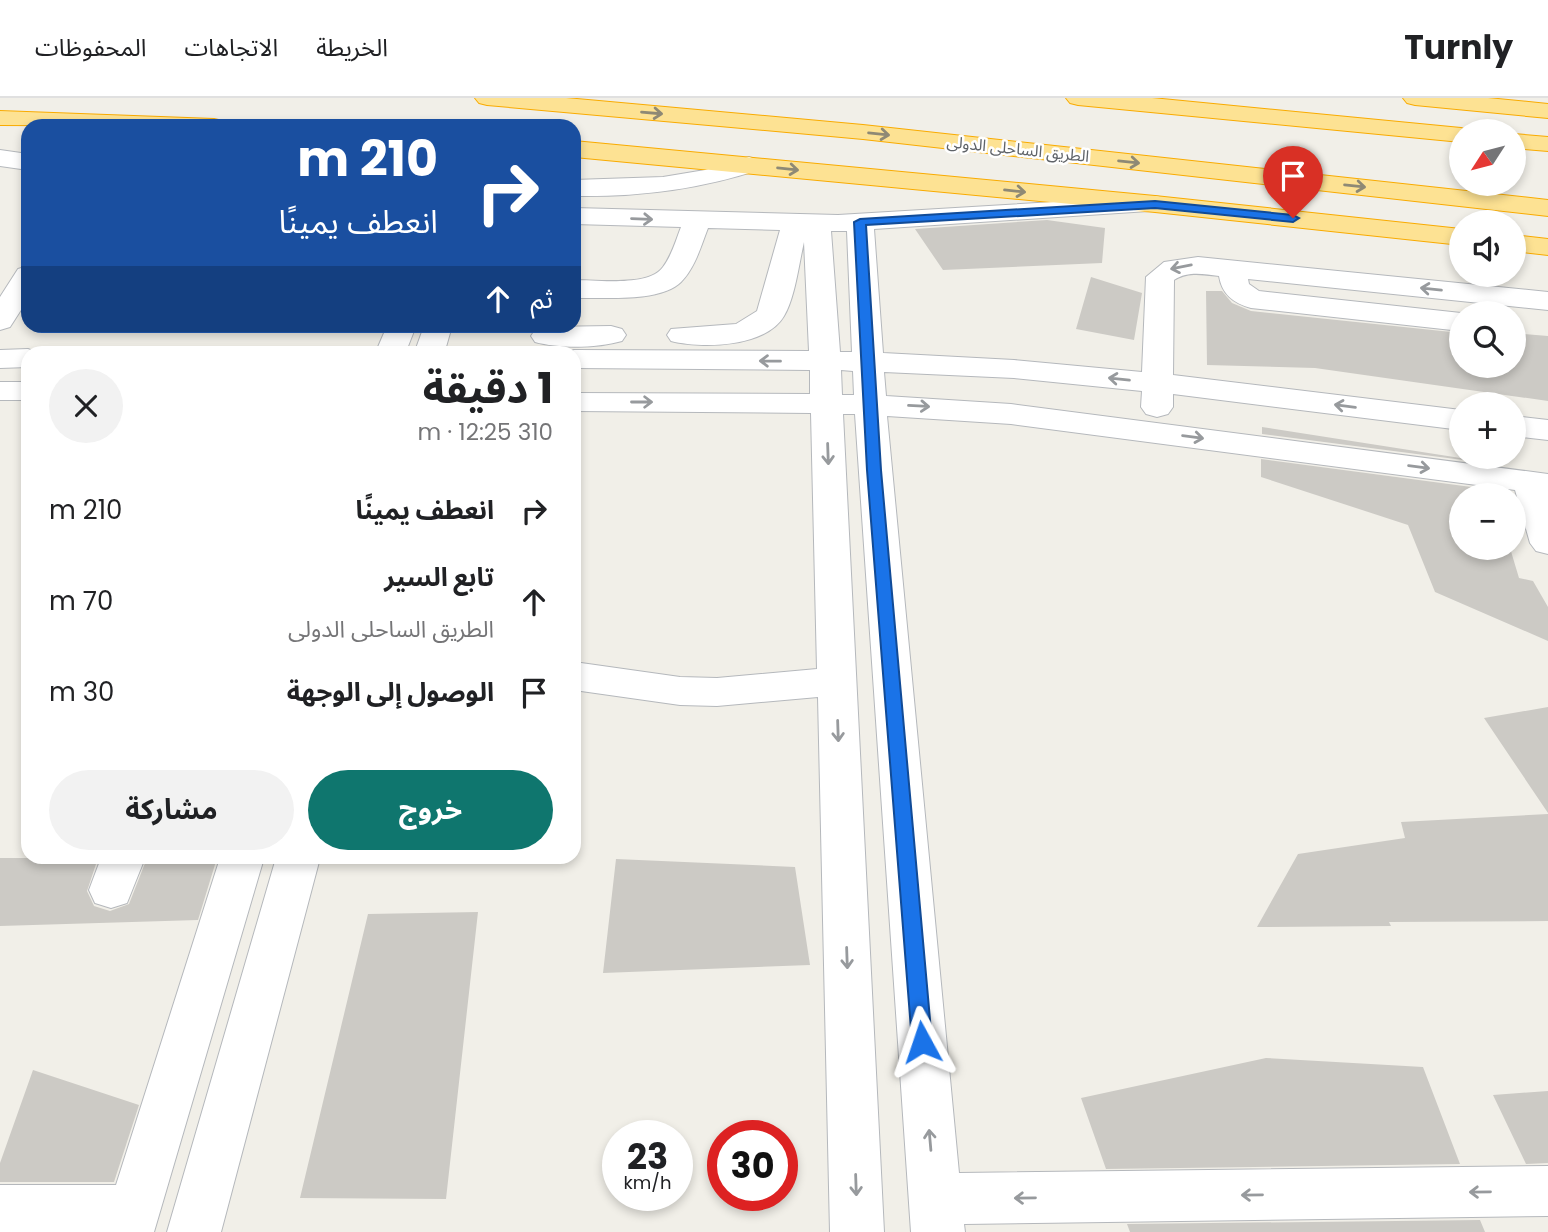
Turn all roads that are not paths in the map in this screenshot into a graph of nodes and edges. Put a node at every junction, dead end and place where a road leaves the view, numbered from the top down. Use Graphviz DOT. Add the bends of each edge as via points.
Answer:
graph roads {
  1 [pos="486,98"];
  2 [pos="1078,98"];
  3 [pos="1415,98"];
  4 [pos="1548,111"];
  5 [pos="0,118"];
  6 [pos="27,119"];
  7 [pos="1449,134"];
  8 [pos="1526,142"];
  9 [pos="1548,144"];
  10 [pos="581,150"];
  11 [pos="0,158"];
  12 [pos="21,161"];
  13 [pos="749,165"];
  14 [pos="581,188"];
  15 [pos="1155,204"];
  16 [pos="1548,208"];
  17 [pos="581,216"];
  18 [pos="697,220"];
  19 [pos="806,222"];
  20 [pos="860,222"];
  21 [pos="1449,236"];
  22 [pos="1526,244"];
  23 [pos="1548,247"];
  24 [pos="1232,268"];
  25 [pos="21,286"];
  26 [pos="581,289"];
  27 [pos="1473,301"];
  28 [pos="1548,301"];
  29 [pos="1526,303"];
  30 [pos="0,321"];
  31 [pos="1449,321"];
  32 [pos="546,336"];
  33 [pos="21,358"];
  34 [pos="0,359"];
  35 [pos="581,359"];
  36 [pos="825,362"];
  37 [pos="866,363"];
  38 [pos="1158,383"];
  39 [pos="0,391"];
  40 [pos="21,391"];
  41 [pos="581,401"];
  42 [pos="827,402"];
  43 [pos="869,404"];
  44 [pos="1449,419"];
  45 [pos="1526,427"];
  46 [pos="1548,430"];
  47 [pos="1155,432"];
  48 [pos="1539,483"];
  49 [pos="1548,542"];
  50 [pos="581,677"];
  51 [pos="836,681"];
  52 [pos="240,864"];
  53 [pos="296,864"];
  54 [pos="1548,1191"];
  55 [pos="0,1211"];
  56 [pos="937,1216"];
  57 [pos="131,1221"];
  58 [pos="194,1232"];
  59 [pos="858,1232"];
  1 -- 16 [label="highway, الطريق الساحلى الدولى, one-way" via="863,132"];
  2 -- 7 [label="highway"];
  3 -- 4 [label="highway"];
  5 -- 6 [label="highway"];
  8 -- 9 [label="highway"];
  10 -- 13 [label="highway"];
  11 -- 12 [label="street"];
  13 -- 14 [label="street" via="662,186"];
  13 -- 15 [label="highway, one-way"];
  15 -- 20 [label="street"];
  15 -- 21 [label="highway"];
  17 -- 18 [label="street, one-way"];
  18 -- 19 [label="street"];
  18 -- 26 [label="street" via="674,272 665,281 649,287"];
  19 -- 20 [label="street"];
  19 -- 32 [label="street" via="771,314 758,326 730,334"];
  19 -- 36 [label="street"];
  20 -- 37 [label="street"];
  22 -- 23 [label="highway"];
  27 -- 24 [label="street, one-way"];
  24 -- 31 [label="street" via="1235,288 1251,299"];
  24 -- 38 [label="street, one-way" via="1185,265 1160,278"];
  25 -- 30 [label="street"];
  28 -- 29 [label="street"];
  33 -- 34 [label="street"];
  36 -- 35 [label="street, one-way"];
  36 -- 37 [label="street"];
  36 -- 42 [label="street"];
  38 -- 37 [label="street, one-way" via="1011,369"];
  37 -- 43 [label="street"];
  44 -- 38 [label="street, one-way"];
  38 -- 47 [label="street"];
  39 -- 40 [label="street"];
  41 -- 42 [label="street, one-way"];
  42 -- 43 [label="street"];
  42 -- 51 [label="street, one-way"];
  43 -- 47 [label="street, one-way" via="1011,414"];
  56 -- 43 [label="street, one-way"];
  45 -- 46 [label="street"];
  47 -- 48 [label="street, one-way"];
  48 -- 49 [label="street"];
  50 -- 51 [label="street" via="717,692"];
  51 -- 59 [label="street, one-way"];
  52 -- 57 [label="street"];
  53 -- 58 [label="street"];
  54 -- 56 [label="street, one-way"];
  55 -- 57 [label="street"];
}
